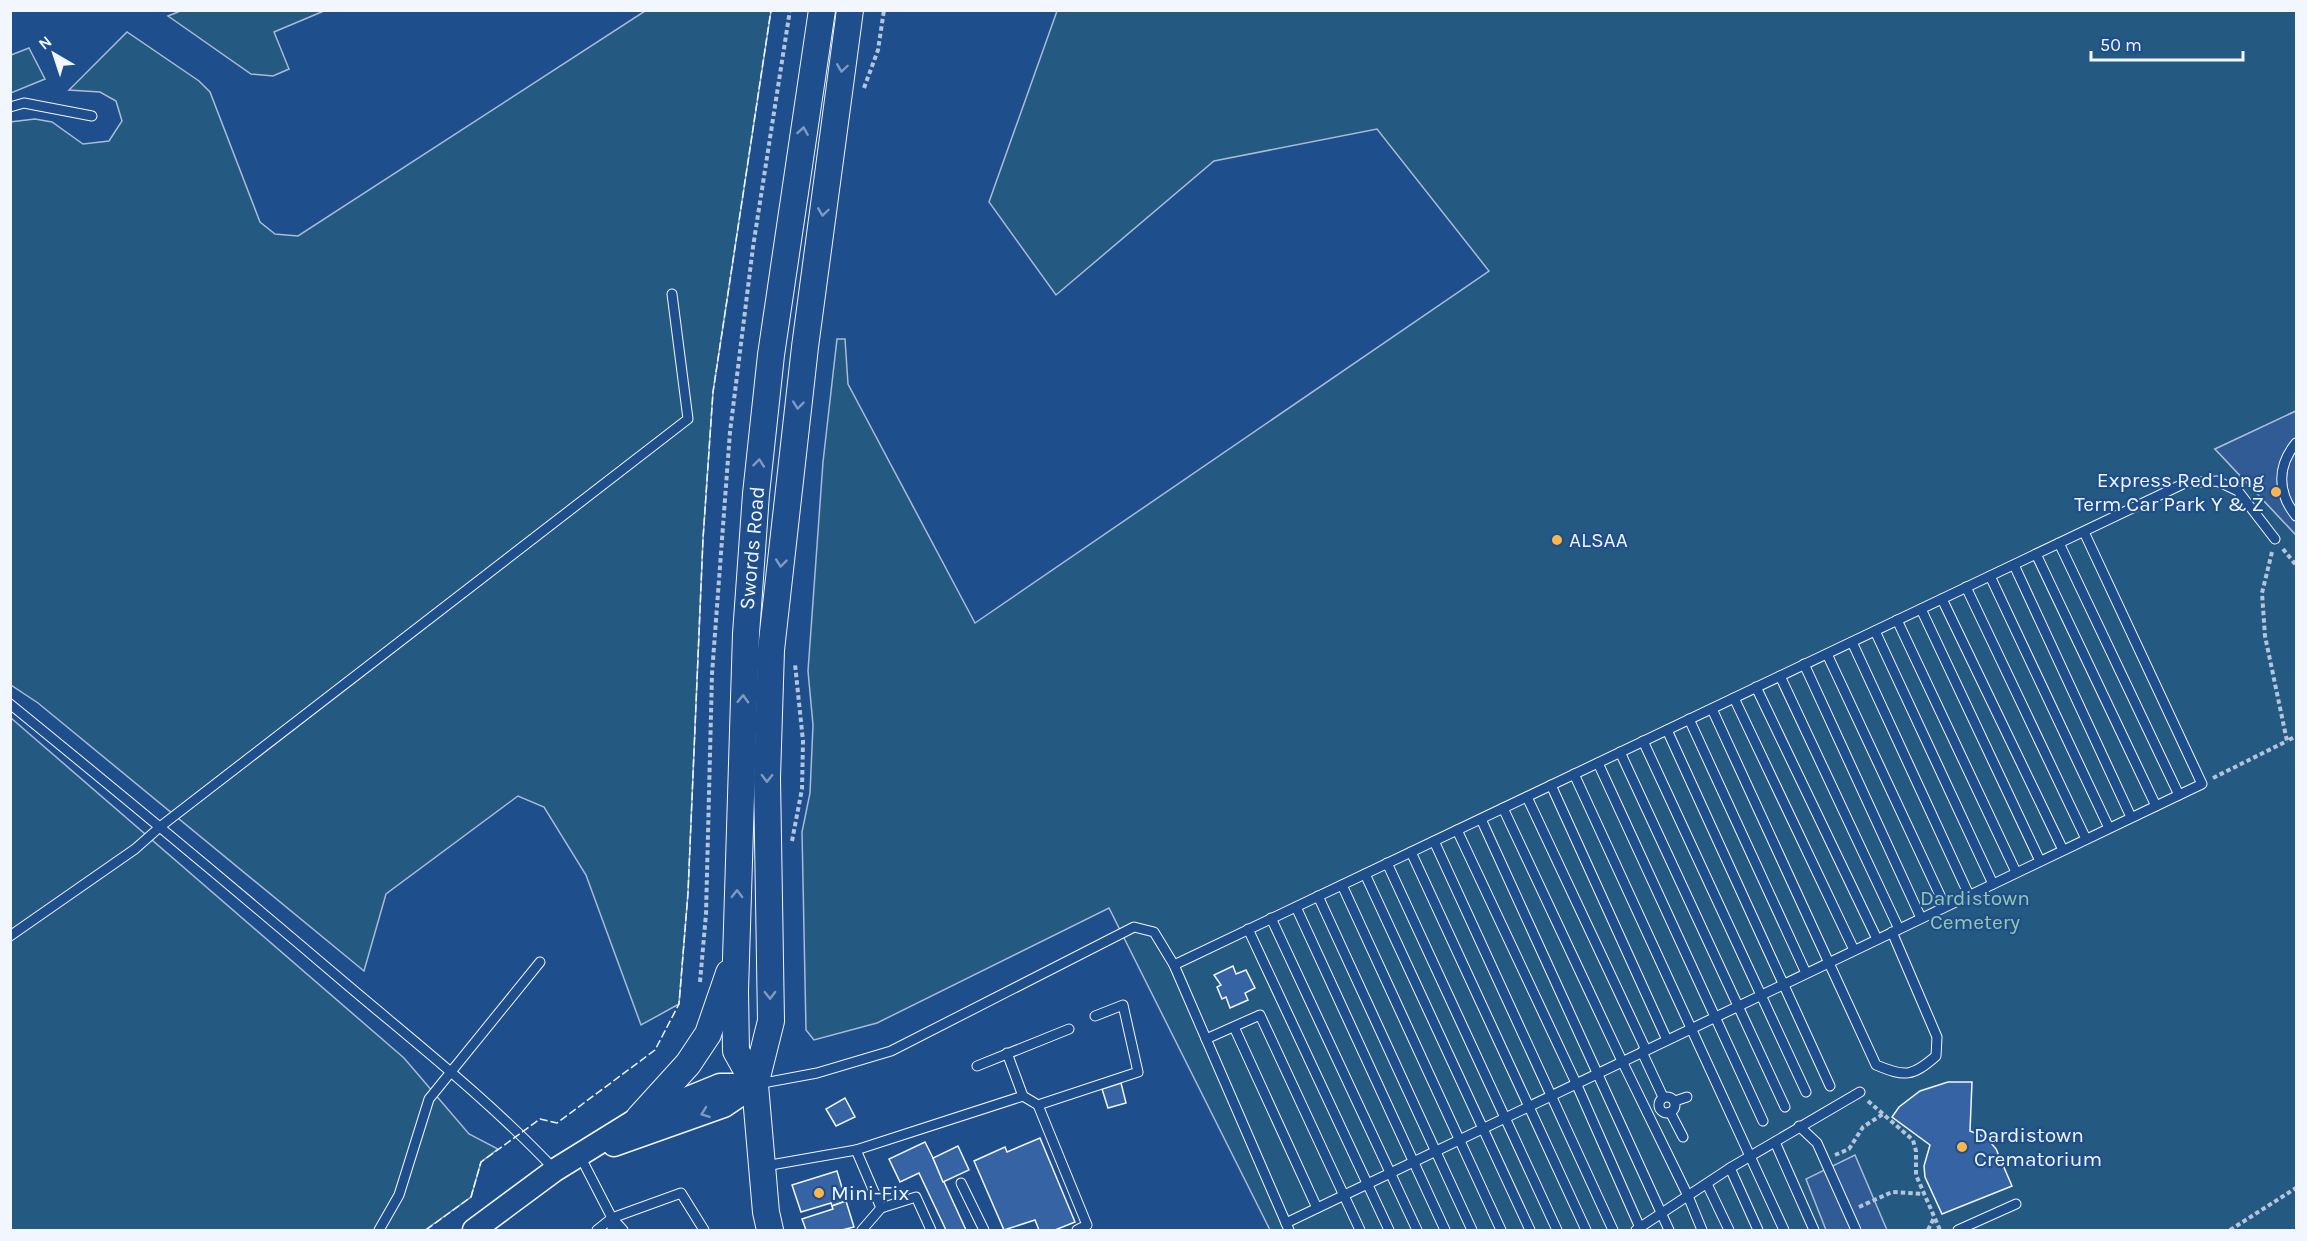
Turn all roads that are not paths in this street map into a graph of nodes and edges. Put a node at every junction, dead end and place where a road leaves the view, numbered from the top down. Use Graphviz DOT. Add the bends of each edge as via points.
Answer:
graph roads {
  1 [pos="822,10"];
  2 [pos="850,10"];
  3 [pos="10,106"];
  4 [pos="92,116"];
  5 [pos="672,294"];
  6 [pos="2296,442"];
  7 [pos="2296,516"];
  8 [pos="2084,532"];
  9 [pos="2275,539"];
  10 [pos="2059,543"];
  11 [pos="2036,554"];
  12 [pos="2014,565"];
  13 [pos="1990,576"];
  14 [pos="1966,587"];
  15 [pos="1942,599"];
  16 [pos="1921,609"];
  17 [pos="1897,620"];
  18 [pos="1875,631"];
  19 [pos="1851,642"];
  20 [pos="1827,654"];
  21 [pos="1804,664"];
  22 [pos="1780,676"];
  23 [pos="1756,687"];
  24 [pos="1734,698"];
  25 [pos="10,704"];
  26 [pos="1712,709"];
  27 [pos="1689,719"];
  28 [pos="1667,730"];
  29 [pos="1643,741"];
  30 [pos="1620,752"];
  31 [pos="1598,763"];
  32 [pos="1574,774"];
  33 [pos="1551,785"];
  34 [pos="2179,795"];
  35 [pos="1527,797"];
  36 [pos="2156,806"];
  37 [pos="1503,808"];
  38 [pos="2131,817"];
  39 [pos="1481,819"];
  40 [pos="161,826"];
  41 [pos="2109,828"];
  42 [pos="1457,830"];
  43 [pos="2086,839"];
  44 [pos="1434,841"];
  45 [pos="2062,850"];
  46 [pos="1411,852"];
  47 [pos="2040,861"];
  48 [pos="1387,863"];
  49 [pos="2016,872"];
  50 [pos="1365,874"];
  51 [pos="1993,884"];
  52 [pos="1341,885"];
  53 [pos="1969,895"];
  54 [pos="1318,896"];
  55 [pos="1945,906"];
  56 [pos="1296,907"];
  57 [pos="1271,918"];
  58 [pos="1921,918"];
  59 [pos="1248,929"];
  60 [pos="1896,930"];
  61 [pos="10,936"];
  62 [pos="1877,939"];
  63 [pos="1854,951"];
  64 [pos="736,953"];
  65 [pos="540,962"];
  66 [pos="1830,962"];
  67 [pos="1174,965"];
  68 [pos="1806,973"];
  69 [pos="1783,984"];
  70 [pos="1760,995"];
  71 [pos="1737,1006"];
  72 [pos="1095,1016"];
  73 [pos="1715,1017"];
  74 [pos="1234,1027"];
  75 [pos="1069,1029"];
  76 [pos="1690,1029"];
  77 [pos="1206,1040"];
  78 [pos="1667,1040"];
  79 [pos="1644,1051"];
  80 [pos="1007,1053"];
  81 [pos="1622,1061"];
  82 [pos="977,1066"];
  83 [pos="449,1071"];
  84 [pos="1599,1073"];
  85 [pos="1576,1083"];
  86 [pos="755,1085"];
  87 [pos="1830,1086"];
  88 [pos="1806,1092"];
  89 [pos="1860,1092"];
  90 [pos="1552,1095"];
  91 [pos="1023,1096"];
  92 [pos="1687,1096"];
  93 [pos="1663,1097"];
  94 [pos="1675,1101"];
  95 [pos="1038,1105"];
  96 [pos="1528,1106"];
  97 [pos="1785,1107"];
  98 [pos="1665,1111"];
  99 [pos="1648,1115"];
  100 [pos="1506,1117"];
  101 [pos="639,1118"];
  102 [pos="1763,1121"];
  103 [pos="1799,1126"];
  104 [pos="1483,1128"];
  105 [pos="1683,1137"];
  106 [pos="1459,1139"];
  107 [pos="1775,1142"];
  108 [pos="856,1150"];
  109 [pos="1436,1150"];
  110 [pos="580,1156"];
  111 [pos="1750,1156"];
  112 [pos="1413,1161"];
  113 [pos="762,1166"];
  114 [pos="1730,1168"];
  115 [pos="555,1170"];
  116 [pos="1389,1173"];
  117 [pos="961,1183"];
  118 [pos="1367,1184"];
  119 [pos="1707,1184"];
  120 [pos="1343,1195"];
  121 [pos="1688,1196"];
  122 [pos="2016,1204"];
  123 [pos="881,1208"];
  124 [pos="1317,1208"];
  125 [pos="1661,1213"];
  126 [pos="612,1218"];
  127 [pos="1980,1226"];
  128 [pos="1288,1227"];
  129 [pos="379,1230"];
  130 [pos="474,1230"];
  131 [pos="597,1230"];
  132 [pos="612,1230"];
  133 [pos="623,1230"];
  134 [pos="704,1230"];
  135 [pos="770,1230"];
  136 [pos="862,1230"];
  137 [pos="931,1230"];
  138 [pos="984,1230"];
  139 [pos="1077,1230"];
  140 [pos="1360,1230"];
  141 [pos="1389,1230"];
  142 [pos="1417,1230"];
  143 [pos="1445,1230"];
  144 [pos="1473,1230"];
  145 [pos="1501,1230"];
  146 [pos="1530,1230"];
  147 [pos="1557,1230"];
  148 [pos="1586,1230"];
  149 [pos="1613,1230"];
  150 [pos="1639,1230"];
  151 [pos="1669,1230"];
  152 [pos="1702,1230"];
  153 [pos="1728,1230"];
  154 [pos="1758,1230"];
  155 [pos="1784,1230"];
  156 [pos="1814,1230"];
  157 [pos="1856,1230"];
  158 [pos="1958,1230"];
  64 -- 1 [label="main road, Swords Road, one-way" via="746,634 756,494 782,272"];
  2 -- 86 [label="main road, Swords Road, one-way" via="805,347 771,650 766,778 771,1021"];
  3 -- 4 [label="lane" via="24,104"];
  5 -- 40 [label="lane" via="688,419"];
  6 -- 7 [label="lane" via="2281,468 2283,486"];
  8 -- 9 [label="lane" via="2185,483 2217,481 2238,491"];
  8 -- 10 [label="lane"];
  8 -- 34 [label="lane" via="2202,784"];
  10 -- 11 [label="lane"];
  10 -- 34 [label="lane"];
  11 -- 12 [label="lane"];
  11 -- 36 [label="lane"];
  12 -- 13 [label="lane"];
  12 -- 38 [label="lane"];
  13 -- 14 [label="lane"];
  13 -- 41 [label="lane"];
  14 -- 15 [label="lane"];
  14 -- 43 [label="lane"];
  15 -- 16 [label="lane"];
  15 -- 45 [label="lane"];
  16 -- 17 [label="lane"];
  16 -- 47 [label="lane"];
  17 -- 18 [label="lane"];
  17 -- 49 [label="lane"];
  18 -- 19 [label="lane"];
  18 -- 51 [label="lane"];
  19 -- 20 [label="lane"];
  19 -- 53 [label="lane"];
  20 -- 21 [label="lane"];
  20 -- 55 [label="lane"];
  21 -- 22 [label="lane"];
  21 -- 58 [label="lane"];
  22 -- 23 [label="lane"];
  22 -- 60 [label="lane"];
  23 -- 24 [label="lane"];
  23 -- 62 [label="lane"];
  24 -- 26 [label="lane"];
  24 -- 63 [label="lane"];
  25 -- 40 [label="lane"];
  26 -- 27 [label="lane"];
  26 -- 66 [label="lane"];
  27 -- 28 [label="lane"];
  27 -- 68 [label="lane"];
  28 -- 29 [label="lane"];
  28 -- 69 [label="lane"];
  29 -- 30 [label="lane"];
  29 -- 70 [label="lane"];
  30 -- 31 [label="lane"];
  30 -- 71 [label="lane"];
  31 -- 32 [label="lane"];
  31 -- 73 [label="lane"];
  32 -- 33 [label="lane"];
  32 -- 76 [label="lane"];
  33 -- 35 [label="lane"];
  33 -- 78 [label="lane"];
  34 -- 36 [label="lane"];
  35 -- 37 [label="lane"];
  35 -- 79 [label="lane"];
  36 -- 38 [label="lane"];
  37 -- 39 [label="lane"];
  37 -- 81 [label="lane"];
  38 -- 41 [label="lane"];
  39 -- 42 [label="lane"];
  39 -- 84 [label="lane"];
  40 -- 61 [label="lane" via="135,849"];
  40 -- 83 [label="lane"];
  41 -- 43 [label="lane"];
  42 -- 44 [label="lane"];
  42 -- 85 [label="lane"];
  43 -- 45 [label="lane"];
  44 -- 46 [label="lane"];
  44 -- 90 [label="lane"];
  45 -- 47 [label="lane"];
  46 -- 48 [label="lane"];
  46 -- 96 [label="lane"];
  47 -- 49 [label="lane"];
  48 -- 50 [label="lane"];
  48 -- 100 [label="lane"];
  49 -- 51 [label="lane"];
  50 -- 52 [label="lane"];
  50 -- 104 [label="lane"];
  51 -- 53 [label="lane"];
  52 -- 54 [label="lane"];
  52 -- 106 [label="lane"];
  53 -- 55 [label="lane"];
  54 -- 56 [label="lane"];
  54 -- 109 [label="lane"];
  55 -- 58 [label="lane"];
  56 -- 57 [label="lane"];
  56 -- 112 [label="lane"];
  57 -- 59 [label="lane"];
  57 -- 116 [label="lane"];
  58 -- 60 [label="lane"];
  59 -- 67 [label="lane"];
  59 -- 118 [label="lane"];
  60 -- 62 [label="lane"];
  60 -- 66 [label="lane" via="1937,1037 1936,1056 1918,1072 1894,1073 1876,1065"];
  62 -- 63 [label="lane"];
  63 -- 66 [label="lane"];
  64 -- 86 [label="main road, Swords Road" via="736,1051"];
  64 -- 101 [label="main road" via="708,1034 688,1064"];
  65 -- 83 [label="lane"];
  66 -- 68 [label="lane"];
  67 -- 77 [label="lane"];
  67 -- 86 [label="lane" via="1154,932 1134,927 891,1051 817,1073"];
  68 -- 69 [label="lane"];
  69 -- 70 [label="lane"];
  69 -- 87 [label="lane"];
  70 -- 71 [label="lane"];
  70 -- 88 [label="lane"];
  71 -- 73 [label="lane"];
  71 -- 97 [label="lane"];
  72 -- 95 [label="lane" via="1123,1005 1138,1072"];
  73 -- 76 [label="lane"];
  73 -- 102 [label="lane"];
  74 -- 77 [label="lane"];
  74 -- 120 [label="lane" via="1260,1015"];
  74 -- 124 [label="lane"];
  75 -- 80 [label="lane"];
  76 -- 78 [label="lane"];
  76 -- 111 [label="lane"];
  77 -- 128 [label="lane"];
  78 -- 79 [label="lane"];
  79 -- 81 [label="lane"];
  79 -- 93 [label="lane"];
  80 -- 82 [label="lane"];
  80 -- 91 [label="lane"];
  81 -- 84 [label="lane"];
  81 -- 99 [label="lane"];
  83 -- 115 [label="lane" via="520,1133"];
  83 -- 129 [label="lane" via="429,1099 399,1196"];
  84 -- 85 [label="lane"];
  84 -- 125 [label="lane"];
  85 -- 90 [label="lane"];
  85 -- 150 [label="lane"];
  86 -- 101 [label="street" via="720,1086"];
  86 -- 110 [label="street, one-way" via="724,1106"];
  86 -- 113 [label="main road, Swords Road"];
  89 -- 103 [label="lane"];
  90 -- 96 [label="lane"];
  90 -- 149 [label="lane"];
  91 -- 95 [label="lane"];
  91 -- 108 [label="lane"];
  92 -- 94 [label="lane"];
  93 -- 94 [label="lane"];
  93 -- 98 [label="lane" via="1659,1102"];
  94 -- 98 [label="lane" via="1674,1109"];
  95 -- 139 [label="lane" via="1087,1225"];
  96 -- 100 [label="lane"];
  96 -- 148 [label="lane"];
  98 -- 99 [label="lane"];
  98 -- 105 [label="lane"];
  99 -- 121 [label="lane"];
  100 -- 104 [label="lane"];
  100 -- 147 [label="lane"];
  101 -- 110 [label="street"];
  103 -- 107 [label="lane"];
  103 -- 157 [label="lane" via="1816,1143"];
  104 -- 106 [label="lane"];
  104 -- 146 [label="lane"];
  106 -- 109 [label="lane"];
  106 -- 145 [label="lane"];
  107 -- 111 [label="lane"];
  107 -- 156 [label="lane"];
  108 -- 113 [label="lane"];
  108 -- 123 [label="lane"];
  109 -- 112 [label="lane"];
  109 -- 144 [label="lane"];
  110 -- 115 [label="street"];
  110 -- 126 [label="lane"];
  111 -- 114 [label="lane"];
  111 -- 155 [label="lane"];
  112 -- 116 [label="lane"];
  112 -- 143 [label="lane"];
  113 -- 135 [label="main road, Swords Road"];
  114 -- 119 [label="lane"];
  114 -- 154 [label="lane"];
  115 -- 130 [label="street"];
  116 -- 118 [label="lane"];
  116 -- 142 [label="lane"];
  117 -- 138 [label="lane"];
  118 -- 120 [label="lane"];
  118 -- 141 [label="lane"];
  119 -- 121 [label="lane"];
  119 -- 153 [label="lane"];
  120 -- 124 [label="lane"];
  120 -- 140 [label="lane"];
  121 -- 125 [label="lane"];
  121 -- 152 [label="lane"];
  122 -- 127 [label="lane"];
  123 -- 136 [label="lane"];
  123 -- 137 [label="lane" via="915,1197"];
  124 -- 128 [label="lane"];
  125 -- 150 [label="lane"];
  125 -- 151 [label="lane"];
  126 -- 131 [label="lane"];
  126 -- 132 [label="lane"];
  126 -- 133 [label="lane"];
  126 -- 134 [label="lane" via="681,1193"];
  127 -- 158 [label="lane"];
}
